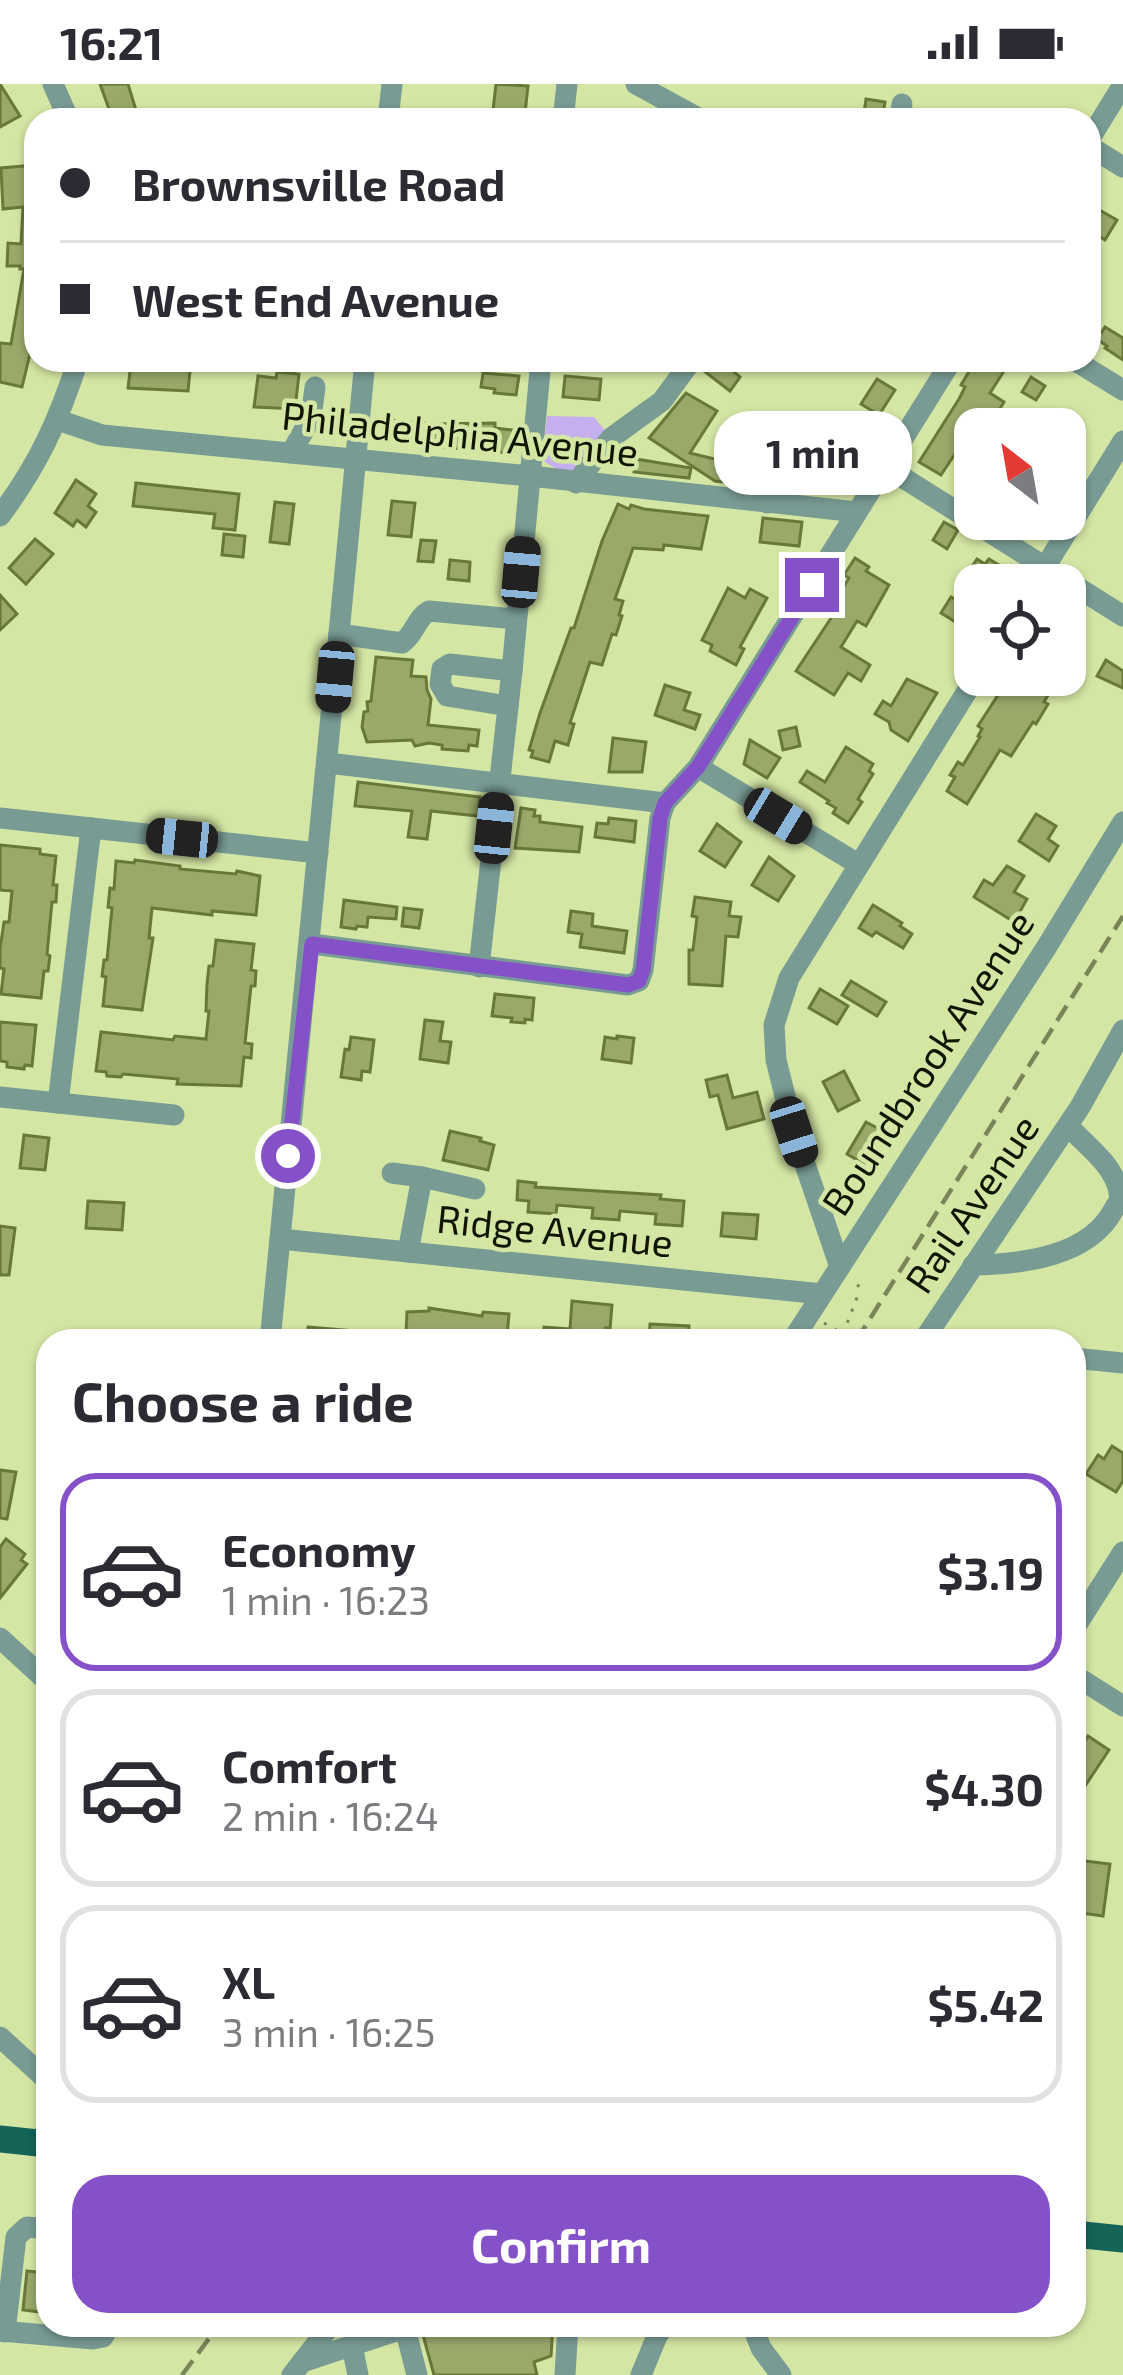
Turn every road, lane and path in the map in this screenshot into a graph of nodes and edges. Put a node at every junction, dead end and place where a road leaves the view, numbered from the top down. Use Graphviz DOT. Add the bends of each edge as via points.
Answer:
graph roads {
  1 [pos="636,84"];
  2 [pos="1121,88"];
  3 [pos="680,108"];
  4 [pos="1101,122"];
  5 [pos="74,372"];
  6 [pos="364,372"];
  7 [pos="540,372"];
  8 [pos="683,372"];
  9 [pos="945,372"];
  10 [pos="1094,372"];
  11 [pos="315,387"];
  12 [pos="1123,390"];
  13 [pos="58,420"];
  14 [pos="800,438"];
  15 [pos="1123,441"];
  16 [pos="291,452"];
  17 [pos="356,460"];
  18 [pos="886,467"];
  19 [pos="530,476"];
  20 [pos="576,483"];
  21 [pos="767,503"];
  22 [pos="857,512"];
  23 [pos="0,516"];
  24 [pos="1023,564"];
  25 [pos="1047,564"];
  26 [pos="1086,598"];
  27 [pos="1123,616"];
  28 [pos="516,619"];
  29 [pos="339,634"];
  30 [pos="512,671"];
  31 [pos="964,696"];
  32 [pos="508,706"];
  33 [pos="328,763"];
  34 [pos="698,767"];
  35 [pos="498,782"];
  36 [pos="665,803"];
  37 [pos="0,818"];
  38 [pos="1123,822"];
  39 [pos="92,828"];
  40 [pos="318,853"];
  41 [pos="857,864"];
  42 [pos="312,944"];
  43 [pos="479,967"];
  44 [pos="1123,1030"];
  45 [pos="1115,1062"];
  46 [pos="0,1097"];
  47 [pos="58,1103"];
  48 [pos="174,1115"];
  49 [pos="1074,1116"];
  50 [pos="392,1172"];
  51 [pos="422,1177"];
  52 [pos="475,1190"];
  53 [pos="280,1239"];
  54 [pos="408,1252"];
  55 [pos="974,1264"];
  56 [pos="840,1267"];
  57 [pos="857,1285"];
  58 [pos="868,1291"];
  59 [pos="853,1292"];
  60 [pos="822,1294"];
  61 [pos="271,1329"];
  62 [pos="800,1329"];
  63 [pos="846,1329"];
  64 [pos="931,1329"];
  65 [pos="1086,1359"];
  66 [pos="1123,1363"];
  67 [pos="1123,1552"];
  68 [pos="1086,1610"];
  69 [pos="0,1638"];
  70 [pos="36,1671"];
  71 [pos="1086,1683"];
  72 [pos="1123,1706"];
  73 [pos="0,2037"];
  74 [pos="36,2070"];
  75 [pos="0,2139"];
  76 [pos="36,2143"];
  77 [pos="36,2228"];
  78 [pos="1086,2235"];
  79 [pos="1123,2239"];
  80 [pos="2,2331"];
  81 [pos="36,2334"];
  82 [pos="70,2337"];
  83 [pos="104,2337"];
  84 [pos="322,2337"];
  85 [pos="378,2337"];
  86 [pos="411,2337"];
  87 [pos="567,2337"];
  88 [pos="657,2337"];
  89 [pos="757,2337"];
  90 [pos="352,2346"];
  91 [pos="297,2369"];
  92 [pos="358,2375"];
  93 [pos="417,2375"];
  94 [pos="565,2375"];
  95 [pos="641,2375"];
  96 [pos="781,2375"];
  1 -- 3 [label="street"];
  2 -- 4 [label="street"];
  5 -- 13 [label="street"];
  6 -- 17 [label="street"];
  7 -- 19 [label="street"];
  8 -- 20 [label="street" via="662,400 611,438"];
  9 -- 18 [label="street"];
  10 -- 12 [label="street"];
  11 -- 16 [label="street" via="311,418"];
  13 -- 16 [label="street, Philadelphia Avenue" via="102,435"];
  13 -- 23 [label="street"];
  14 -- 21 [label="street"];
  15 -- 25 [label="street"];
  16 -- 17 [label="street, Philadelphia Avenue"];
  17 -- 19 [label="street, Philadelphia Avenue"];
  17 -- 29 [label="street"];
  18 -- 22 [label="street"];
  18 -- 24 [label="street"];
  19 -- 20 [label="street, Philadelphia Avenue"];
  19 -- 28 [label="street"];
  20 -- 21 [label="street, Philadelphia Avenue"];
  21 -- 22 [label="street, Philadelphia Avenue"];
  22 -- 34 [label="street"];
  26 -- 27 [label="street"];
  28 -- 29 [label="street" via="429,611 402,643"];
  28 -- 30 [label="street"];
  29 -- 33 [label="street"];
  30 -- 32 [label="street"];
  30 -- 32 [label="street" via="450,664 440,684 447,696"];
  31 -- 41 [label="street"];
  32 -- 35 [label="street"];
  33 -- 35 [label="street"];
  33 -- 40 [label="street"];
  34 -- 36 [label="street"];
  34 -- 41 [label="street"];
  35 -- 36 [label="street"];
  35 -- 43 [label="street"];
  36 -- 43 [label="street" via="639,981"];
  37 -- 39 [label="street"];
  38 -- 56 [label="street, Boundbrook Avenue"];
  39 -- 40 [label="street"];
  39 -- 47 [label="street"];
  40 -- 42 [label="street"];
  41 -- 56 [label="street" via="789,978 773,1043"];
  42 -- 43 [label="street"];
  42 -- 53 [label="street"];
  44 -- 45 [label="street, Rail Avenue"];
  45 -- 49 [label="street, Rail Avenue"];
  46 -- 47 [label="street"];
  47 -- 48 [label="street"];
  49 -- 55 [label="street, Rail Avenue"];
  49 -- 55 [label="street" via="1118,1188 1108,1221 1086,1241 1041,1257"];
  50 -- 51 [label="street"];
  51 -- 52 [label="street"];
  51 -- 54 [label="street"];
  53 -- 54 [label="street, Ridge Avenue"];
  53 -- 61 [label="street"];
  54 -- 60 [label="street, Ridge Avenue"];
  55 -- 64 [label="street, Rail Avenue"];
  56 -- 60 [label="street, Boundbrook Avenue"];
  57 -- 58 [label="path"];
  59 -- 63 [label="path"];
  60 -- 62 [label="street, Boundbrook Avenue"];
  65 -- 66 [label="street"];
  67 -- 68 [label="street"];
  69 -- 70 [label="street"];
  71 -- 72 [label="street"];
  73 -- 74 [label="street"];
  75 -- 76 [label="main road"];
  77 -- 80 [label="street" via="16,2237"];
  78 -- 79 [label="main road"];
  80 -- 81 [label="street"];
  82 -- 83 [label="street"];
  84 -- 91 [label="street"];
  85 -- 90 [label="street"];
  86 -- 93 [label="street"];
  87 -- 94 [label="street"];
  88 -- 95 [label="street"];
  89 -- 96 [label="street"];
  90 -- 91 [label="street"];
  90 -- 92 [label="street"];
}
